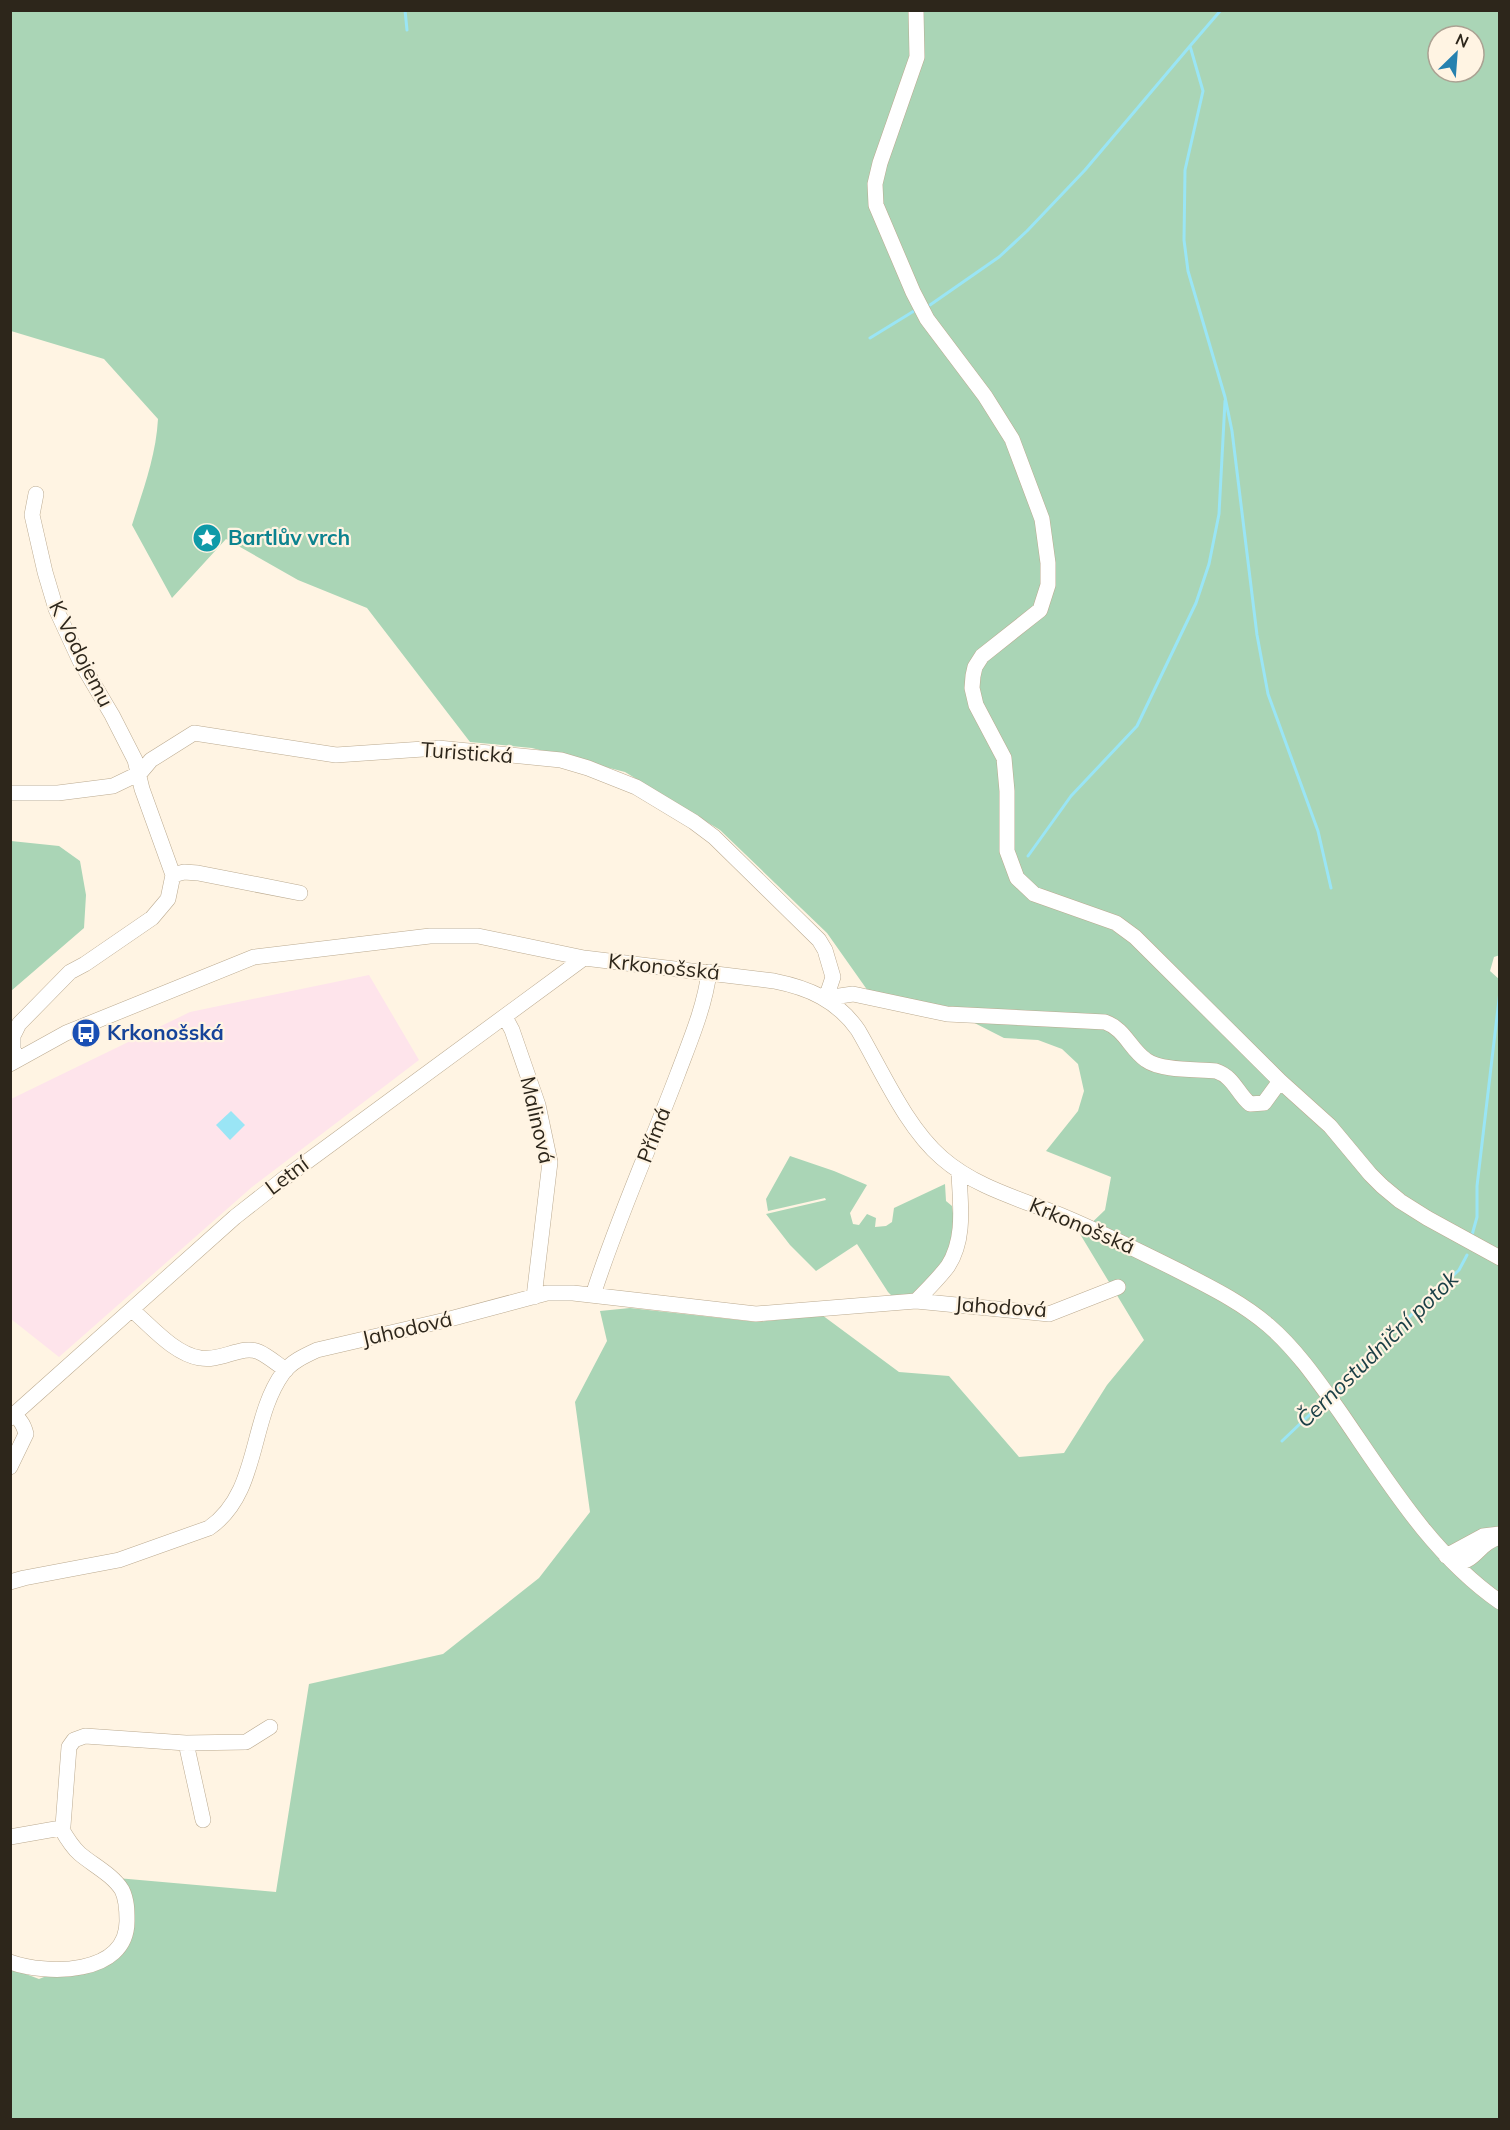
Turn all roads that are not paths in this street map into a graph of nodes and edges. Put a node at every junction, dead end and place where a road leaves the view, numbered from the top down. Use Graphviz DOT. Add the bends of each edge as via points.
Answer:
graph roads {
  1 [pos="916,10"];
  2 [pos="36,494"];
  3 [pos="140,773"];
  4 [pos="10,793"];
  5 [pos="173,876"];
  6 [pos="300,893"];
  7 [pos="584,958"];
  8 [pos="710,972"];
  9 [pos="826,998"];
  10 [pos="505,1017"];
  11 [pos="14,1061"];
  12 [pos="1280,1081"];
  13 [pos="959,1172"];
  14 [pos="1500,1258"];
  15 [pos="1118,1287"];
  16 [pos="593,1295"];
  17 [pos="534,1297"];
  18 [pos="916,1302"];
  19 [pos="132,1310"];
  20 [pos="286,1370"];
  21 [pos="12,1416"];
  22 [pos="10,1467"];
  23 [pos="1500,1536"];
  24 [pos="1477,1552"];
  25 [pos="1450,1560"];
  26 [pos="10,1582"];
  27 [pos="1485,1592"];
  28 [pos="1500,1602"];
  29 [pos="270,1727"];
  30 [pos="186,1743"];
  31 [pos="203,1820"];
  32 [pos="61,1828"];
  33 [pos="10,1837"];
  34 [pos="10,1962"];
  1 -- 12 [label="street" via="917,57 880,163 876,205 927,319 986,396 1012,439 1042,519 1048,563 1048,585 1040,610 982,656 973,676 976,705 1004,758 1007,850 1012,868 1035,894 1116,923 1135,937"];
  2 -- 3 [label="street, K Vodojemu" via="32,515 56,609"];
  3 -- 4 [label="street, Turistická" via="97,789"];
  3 -- 5 [label="street, K Vodojemu"];
  3 -- 9 [label="street, Turistická" via="151,760 194,732 336,755 438,748 561,760 588,768 636,787 714,837 819,940 833,976"];
  5 -- 6 [label="street" via="198,873"];
  5 -- 11 [label="street" via="168,899 152,918 70,972 19,1024 13,1036"];
  7 -- 8 [label="street, Krkonošská"];
  7 -- 10 [label="street, Letní"];
  7 -- 11 [label="street, Krkonošská" via="462,934 265,955 66,1033"];
  8 -- 9 [label="street, Krkonošská" via="801,987"];
  8 -- 16 [label="street, Přímá" via="690,1040"];
  9 -- 12 [label="street" via="854,994 947,1014 1105,1022 1120,1030 1142,1057 1156,1066 1224,1074 1250,1104 1264,1103"];
  9 -- 13 [label="street, Krkonošská" via="858,1030 917,1133"];
  10 -- 17 [label="street, Malinová" via="538,1105 550,1162"];
  10 -- 19 [label="street, Letní" via="235,1217"];
  12 -- 14 [label="street" via="1330,1126 1370,1174 1400,1201"];
  13 -- 18 [label="street, Jahodová" via="961,1225 957,1245 948,1265"];
  13 -- 25 [label="street, Krkonošská" via="1104,1233 1226,1295 1267,1324 1306,1364 1417,1521"];
  15 -- 18 [label="street, Jahodová" via="1049,1314"];
  16 -- 17 [label="street, Jahodová" via="546,1293"];
  16 -- 18 [label="street, Jahodová" via="756,1314"];
  17 -- 20 [label="street, Jahodová" via="317,1350"];
  19 -- 20 [label="street" via="177,1349 198,1358 221,1358 248,1349 258,1351"];
  19 -- 21 [label="street, Letní"];
  20 -- 26 [label="street, Jahodová" via="264,1409 246,1477 219,1521 119,1560"];
  21 -- 22 [label="street" via="24,1426 26,1434"];
  23 -- 24 [label="street"];
  23 -- 25 [label="street" via="1483,1536"];
  24 -- 25 [label="street" via="1471,1559"];
  24 -- 27 [label="street" via="1476,1576"];
  25 -- 27 [label="street, Krkonošská"];
  27 -- 28 [label="street, Krkonošská"];
  29 -- 30 [label="street" via="246,1742"];
  30 -- 31 [label="street"];
  30 -- 32 [label="street" via="85,1736 74,1740 69,1747"];
  32 -- 33 [label="street"];
  32 -- 34 [label="street" via="78,1852 122,1891 127,1906 127,1929 117,1949 98,1964 50,1970"];
}
